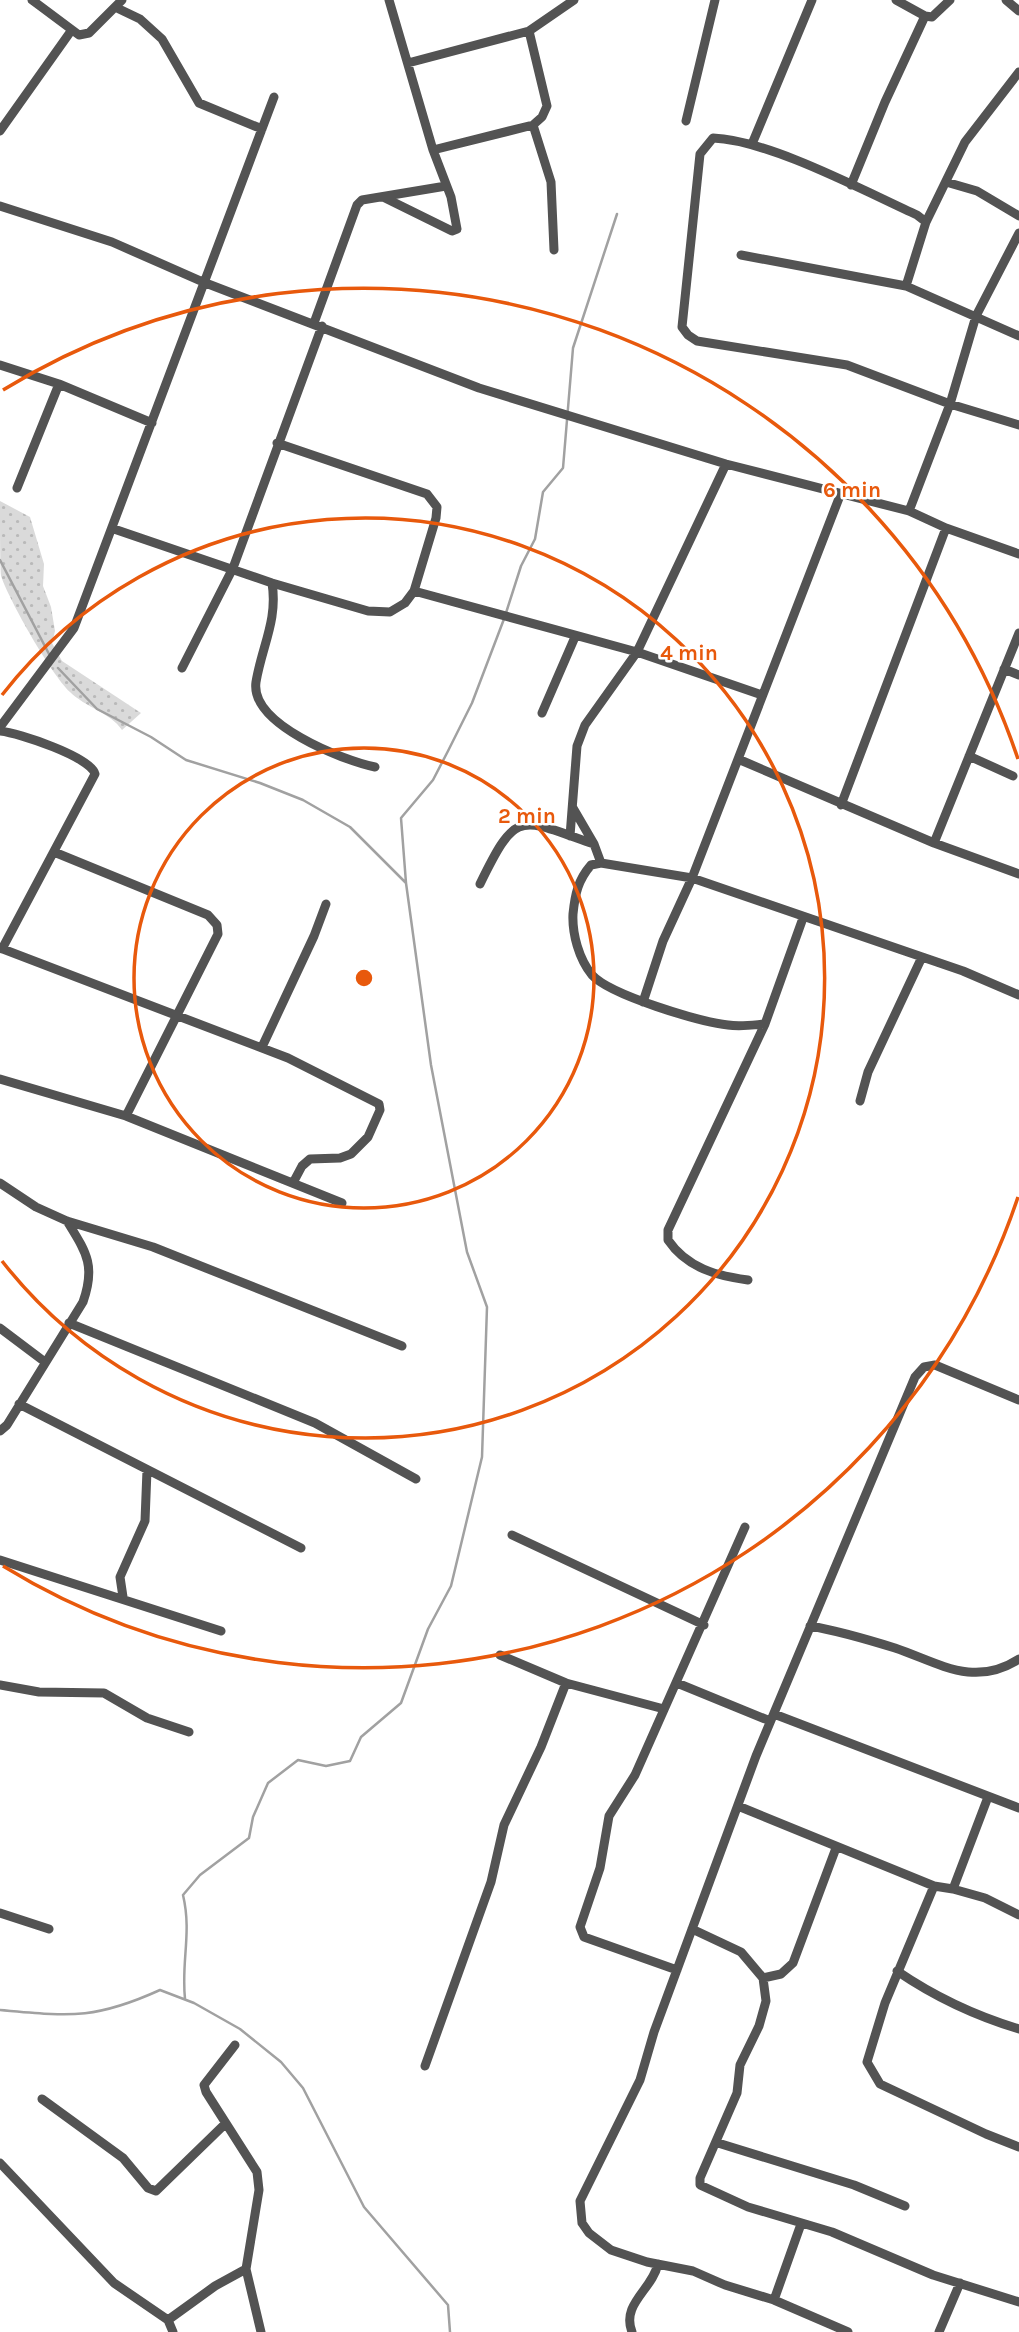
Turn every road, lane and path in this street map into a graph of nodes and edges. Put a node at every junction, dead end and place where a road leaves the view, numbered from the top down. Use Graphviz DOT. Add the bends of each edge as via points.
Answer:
graph roads {
  1 [pos="32,0"];
  2 [pos="389,0"];
  3 [pos="574,0"];
  4 [pos="715,0"];
  5 [pos="812,0"];
  6 [pos="896,0"];
  7 [pos="950,0"];
  8 [pos="1006,0"];
  9 [pos="120,4"];
  10 [pos="1019,11"];
  11 [pos="925,16"];
  12 [pos="71,31"];
  13 [pos="528,31"];
  14 [pos="408,63"];
  15 [pos="1019,72"];
  16 [pos="274,97"];
  17 [pos="686,121"];
  18 [pos="533,125"];
  19 [pos="262,129"];
  20 [pos="0,131"];
  21 [pos="752,144"];
  22 [pos="433,150"];
  23 [pos="946,181"];
  24 [pos="446,186"];
  25 [pos="851,186"];
  26 [pos="383,197"];
  27 [pos="0,206"];
  28 [pos="1019,216"];
  29 [pos="926,222"];
  30 [pos="1019,233"];
  31 [pos="554,250"];
  32 [pos="741,255"];
  33 [pos="203,282"];
  34 [pos="906,286"];
  35 [pos="976,316"];
  36 [pos="318,325"];
  37 [pos="1019,336"];
  38 [pos="0,365"];
  39 [pos="59,384"];
  40 [pos="950,404"];
  41 [pos="152,423"];
  42 [pos="1019,425"];
  43 [pos="277,443"];
  44 [pos="726,464"];
  45 [pos="17,488"];
  46 [pos="841,493"];
  47 [pos="909,511"];
  48 [pos="946,528"];
  49 [pos="114,529"];
  50 [pos="1019,554"];
  51 [pos="233,568"];
  52 [pos="272,583"];
  53 [pos="414,591"];
  54 [pos="1019,633"];
  55 [pos="575,637"];
  56 [pos="637,652"];
  57 [pos="182,668"];
  58 [pos="1004,669"];
  59 [pos="1019,675"];
  60 [pos="762,695"];
  61 [pos="542,713"];
  62 [pos="0,729"];
  63 [pos="969,756"];
  64 [pos="738,759"];
  65 [pos="375,767"];
  66 [pos="1013,776"];
  67 [pos="841,805"];
  68 [pos="573,808"];
  69 [pos="570,836"];
  70 [pos="934,843"];
  71 [pos="594,844"];
  72 [pos="54,852"];
  73 [pos="601,863"];
  74 [pos="1019,874"];
  75 [pos="692,878"];
  76 [pos="480,884"];
  77 [pos="326,904"];
  78 [pos="803,918"];
  79 [pos="1,948"];
  80 [pos="922,957"];
  81 [pos="1019,995"];
  82 [pos="643,1002"];
  83 [pos="179,1016"];
  84 [pos="765,1024"];
  85 [pos="262,1047"];
  86 [pos="0,1079"];
  87 [pos="860,1101"];
  88 [pos="126,1116"];
  89 [pos="294,1181"];
  90 [pos="0,1183"];
  91 [pos="342,1203"];
  92 [pos="67,1221"];
  93 [pos="748,1280"];
  94 [pos="69,1323"];
  95 [pos="0,1328"];
  96 [pos="402,1346"];
  97 [pos="45,1362"];
  98 [pos="1019,1400"];
  99 [pos="19,1404"];
  100 [pos="0,1431"];
  101 [pos="147,1470"];
  102 [pos="416,1479"];
  103 [pos="746,1527"];
  104 [pos="512,1535"];
  105 [pos="301,1548"];
  106 [pos="0,1560"];
  107 [pos="123,1597"];
  108 [pos="704,1625"];
  109 [pos="810,1626"];
  110 [pos="222,1631"];
  111 [pos="500,1655"];
  112 [pos="1019,1659"];
  113 [pos="566,1683"];
  114 [pos="677,1683"];
  115 [pos="0,1685"];
  116 [pos="664,1709"];
  117 [pos="772,1718"];
  118 [pos="189,1732"];
  119 [pos="988,1797"];
  120 [pos="738,1806"];
  121 [pos="1019,1808"];
  122 [pos="836,1848"];
  123 [pos="934,1886"];
  124 [pos="954,1889"];
  125 [pos="0,1913"];
  126 [pos="1019,1915"];
  127 [pos="692,1928"];
  128 [pos="49,1929"];
  129 [pos="677,1970"];
  130 [pos="897,1972"];
  131 [pos="763,1978"];
  132 [pos="1019,2029"];
  133 [pos="235,2045"];
  134 [pos="425,2066"];
  135 [pos="42,2099"];
  136 [pos="225,2124"];
  137 [pos="718,2143"];
  138 [pos="1019,2147"];
  139 [pos="0,2163"];
  140 [pos="905,2206"];
  141 [pos="801,2224"];
  142 [pos="658,2264"];
  143 [pos="246,2269"];
  144 [pos="960,2283"];
  145 [pos="774,2300"];
  146 [pos="1019,2302"];
  147 [pos="168,2320"];
  148 [pos="173,2332"];
  149 [pos="261,2332"];
  150 [pos="632,2332"];
  151 [pos="848,2332"];
  152 [pos="939,2332"];
  1 -- 12 [label="street"];
  2 -- 14 [label="street"];
  3 -- 13 [label="street"];
  4 -- 17 [label="street"];
  5 -- 21 [label="street"];
  6 -- 11 [label="street"];
  7 -- 11 [label="street" via="932,17"];
  8 -- 10 [label="street"];
  9 -- 12 [label="street" via="89,33"];
  9 -- 19 [label="street" via="162,39 198,103"];
  11 -- 25 [label="street"];
  12 -- 20 [label="street"];
  13 -- 14 [label="street"];
  13 -- 18 [label="street" via="547,106"];
  14 -- 22 [label="street"];
  15 -- 23 [label="street" via="965,142"];
  16 -- 19 [label="street"];
  18 -- 22 [label="street"];
  18 -- 31 [label="street" via="551,182"];
  19 -- 33 [label="street"];
  21 -- 25 [label="street"];
  21 -- 40 [label="street" via="713,138 700,154 682,327 688,335 697,341 847,365"];
  22 -- 24 [label="street"];
  23 -- 28 [label="street" via="977,191"];
  23 -- 29 [label="street"];
  24 -- 26 [label="street"];
  24 -- 26 [label="street" via="455,231"];
  25 -- 29 [label="street"];
  26 -- 36 [label="street" via="357,205"];
  27 -- 33 [label="street" via="112,242"];
  29 -- 34 [label="street"];
  30 -- 35 [label="street"];
  32 -- 34 [label="street"];
  33 -- 36 [label="street"];
  33 -- 41 [label="street"];
  34 -- 35 [label="street"];
  35 -- 37 [label="street"];
  35 -- 40 [label="street"];
  36 -- 43 [label="street"];
  36 -- 44 [label="street" via="479,388"];
  38 -- 39 [label="street"];
  39 -- 41 [label="street"];
  39 -- 45 [label="street"];
  40 -- 42 [label="street"];
  40 -- 47 [label="street"];
  41 -- 49 [label="street"];
  43 -- 51 [label="street"];
  43 -- 53 [label="street" via="427,494 437,507 436,518"];
  44 -- 46 [label="street"];
  44 -- 56 [label="street"];
  46 -- 47 [label="street"];
  46 -- 60 [label="street"];
  47 -- 48 [label="street"];
  48 -- 50 [label="street"];
  48 -- 67 [label="street"];
  49 -- 51 [label="street"];
  49 -- 62 [label="street" via="74,628"];
  51 -- 52 [label="street"];
  51 -- 57 [label="street"];
  52 -- 53 [label="street" via="368,611 390,612"];
  52 -- 65 [label="street" via="275,604 256,684 262,707 311,742"];
  53 -- 55 [label="street"];
  54 -- 58 [label="street"];
  55 -- 56 [label="street"];
  55 -- 61 [label="street"];
  56 -- 60 [label="street"];
  56 -- 68 [label="street" via="585,725 577,746"];
  58 -- 59 [label="street"];
  58 -- 63 [label="street"];
  60 -- 64 [label="street"];
  62 -- 72 [label="street" via="93,767 95,774"];
  63 -- 66 [label="street"];
  63 -- 70 [label="street"];
  64 -- 67 [label="street"];
  64 -- 75 [label="street"];
  67 -- 70 [label="street"];
  68 -- 69 [label="street"];
  68 -- 71 [label="street"];
  69 -- 71 [label="street"];
  69 -- 76 [label="street" via="532,824 517,826 501,843"];
  70 -- 74 [label="street"];
  71 -- 73 [label="street"];
  72 -- 79 [label="street"];
  72 -- 83 [label="street" via="208,915 217,925 218,934"];
  73 -- 75 [label="street"];
  73 -- 82 [label="street" via="591,865 581,877 574,897 579,952 592,974 608,987"];
  75 -- 78 [label="street"];
  75 -- 82 [label="street" via="663,940"];
  77 -- 85 [label="street"];
  78 -- 80 [label="street"];
  78 -- 84 [label="street"];
  79 -- 83 [label="street"];
  80 -- 81 [label="street"];
  80 -- 87 [label="street" via="868,1072"];
  82 -- 84 [label="street" via="727,1025"];
  83 -- 85 [label="street"];
  83 -- 88 [label="street"];
  84 -- 93 [label="street" via="668,1230 668,1241 684,1259 721,1277"];
  85 -- 89 [label="street" via="379,1104 362,1144 340,1158 310,1159"];
  86 -- 88 [label="street"];
  88 -- 89 [label="street"];
  89 -- 91 [label="street"];
  90 -- 92 [label="street"];
  92 -- 94 [label="street" via="88,1254 90,1270 83,1301"];
  92 -- 96 [label="street" via="153,1247"];
  94 -- 97 [label="street"];
  94 -- 102 [label="street" via="315,1423"];
  95 -- 97 [label="street"];
  97 -- 99 [label="street"];
  98 -- 109 [label="street" via="936,1365 924,1367 915,1377"];
  99 -- 100 [label="street"];
  99 -- 101 [label="street"];
  101 -- 105 [label="street"];
  101 -- 107 [label="street" via="145,1521 120,1577"];
  103 -- 108 [label="street"];
  104 -- 108 [label="street"];
  106 -- 107 [label="street"];
  107 -- 110 [label="street"];
  108 -- 114 [label="street"];
  109 -- 112 [label="street" via="850,1633 951,1671 987,1672"];
  109 -- 117 [label="street"];
  111 -- 113 [label="street"];
  113 -- 116 [label="street"];
  113 -- 134 [label="street" via="504,1825 491,1882"];
  114 -- 116 [label="street"];
  114 -- 117 [label="street"];
  115 -- 118 [label="street" via="39,1692 104,1693 147,1718"];
  116 -- 129 [label="street" via="635,1775 609,1816 603,1857 579,1932"];
  117 -- 119 [label="street"];
  117 -- 120 [label="street"];
  119 -- 121 [label="street"];
  119 -- 124 [label="street"];
  120 -- 122 [label="street"];
  120 -- 127 [label="street"];
  122 -- 123 [label="street"];
  122 -- 131 [label="street" via="793,1963 781,1974"];
  123 -- 124 [label="street"];
  123 -- 130 [label="street"];
  124 -- 126 [label="street"];
  125 -- 128 [label="street"];
  127 -- 129 [label="street"];
  127 -- 131 [label="street" via="735,1947"];
  129 -- 142 [label="street" via="640,2080 580,2201 579,2213 589,2233 611,2250"];
  130 -- 132 [label="street" via="984,2018"];
  130 -- 138 [label="street" via="867,2062 880,2084"];
  131 -- 137 [label="street" via="766,2001 740,2064 737,2093"];
  133 -- 136 [label="street" via="204,2085"];
  135 -- 136 [label="street" via="123,2158 148,2188 156,2191"];
  136 -- 143 [label="street" via="257,2172 259,2190"];
  137 -- 140 [label="street" via="855,2185"];
  137 -- 141 [label="street" via="700,2185"];
  139 -- 147 [label="street" via="114,2283"];
  141 -- 144 [label="street"];
  141 -- 145 [label="street"];
  142 -- 145 [label="street" via="694,2271"];
  142 -- 150 [label="street" via="648,2288 630,2309 627,2319"];
  143 -- 147 [label="street"];
  143 -- 149 [label="street"];
  144 -- 146 [label="street"];
  144 -- 152 [label="street"];
  145 -- 151 [label="street"];
  147 -- 148 [label="street"];
}
